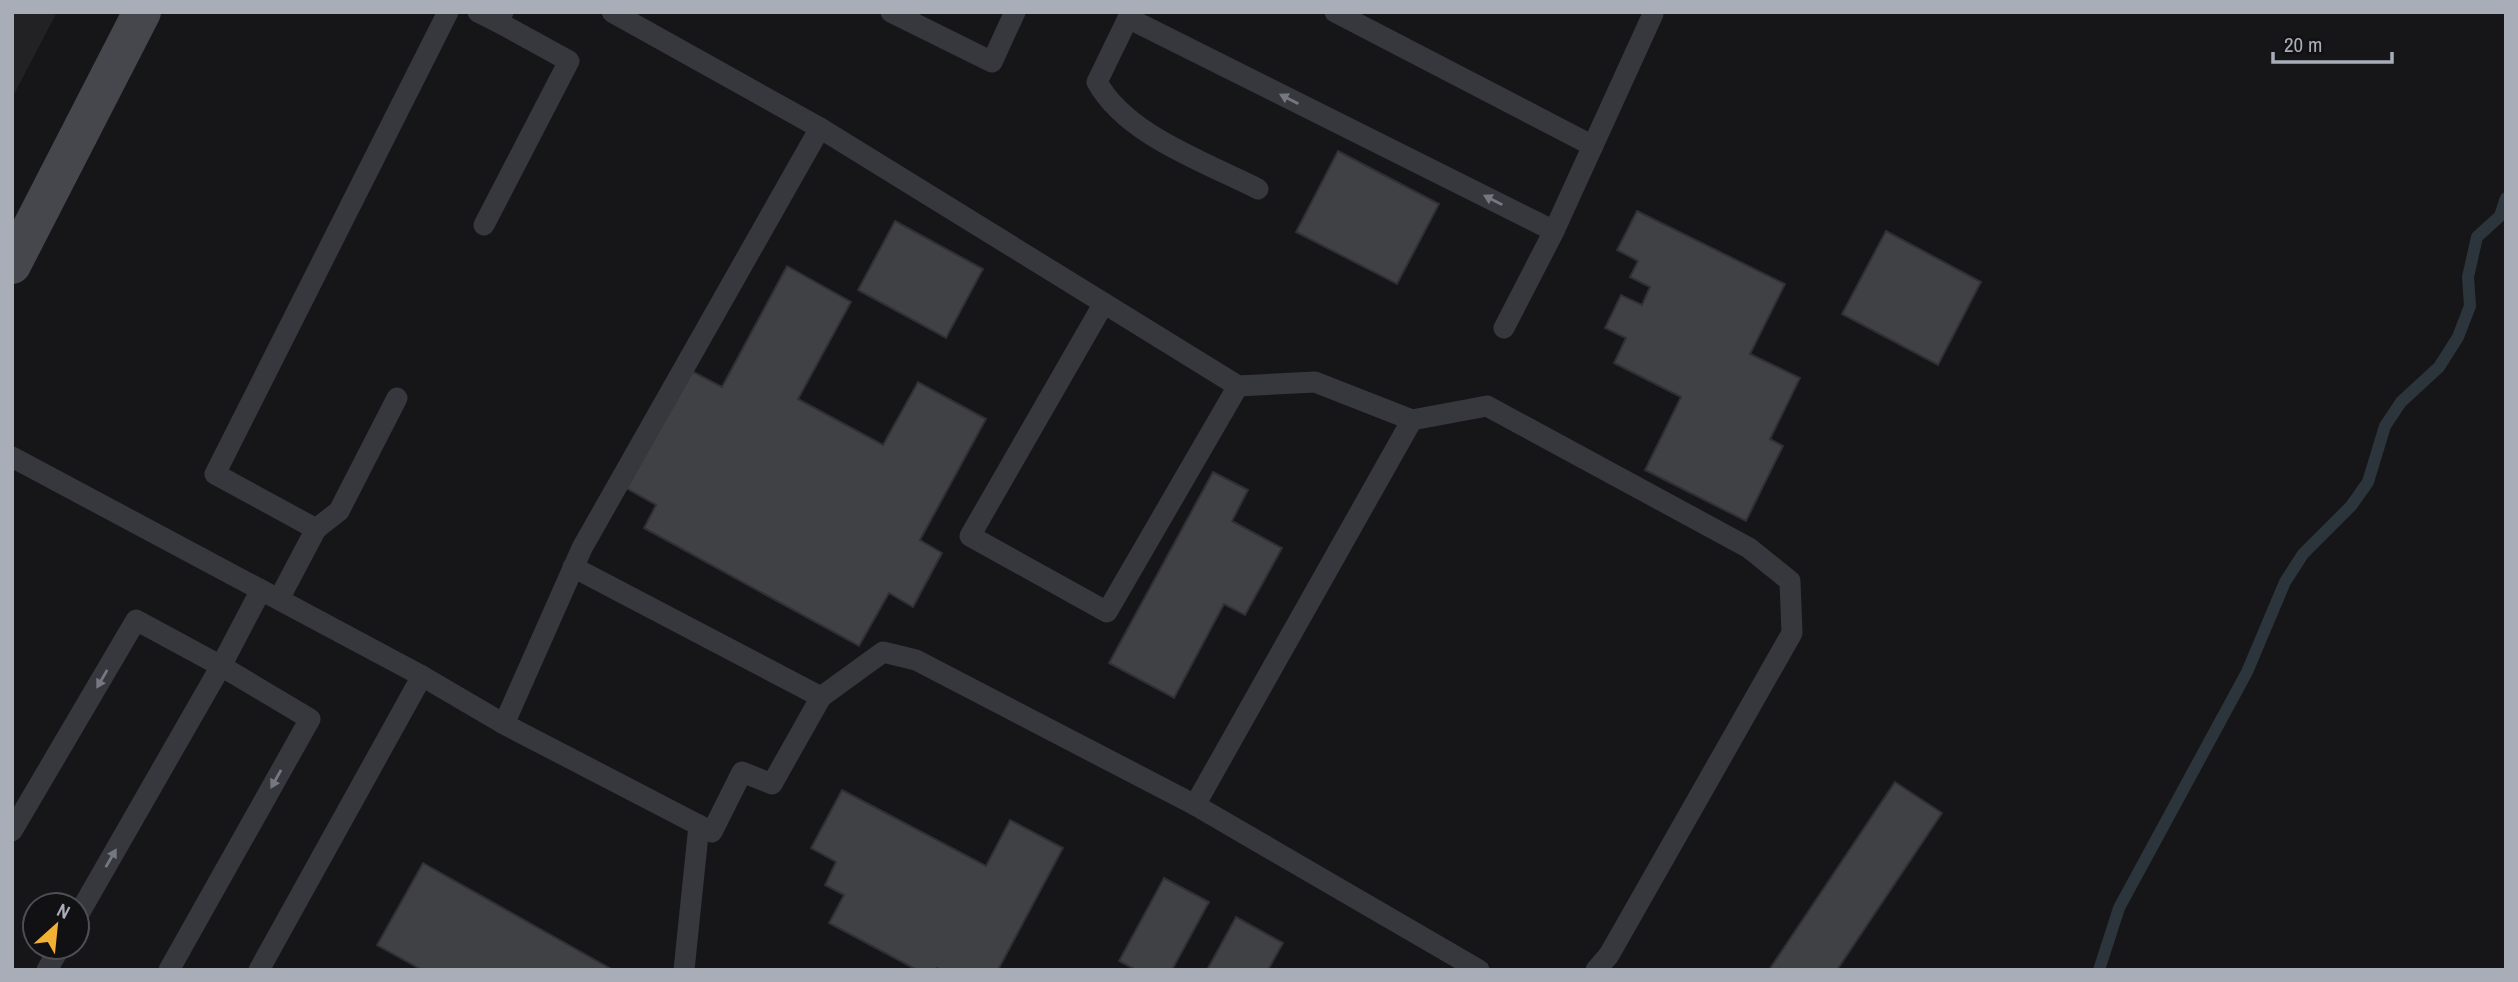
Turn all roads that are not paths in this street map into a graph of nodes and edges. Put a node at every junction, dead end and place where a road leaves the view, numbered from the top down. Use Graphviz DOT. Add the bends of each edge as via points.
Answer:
graph roads {
  1 [pos="142,12"];
  2 [pos="448,12"];
  3 [pos="478,12"];
  4 [pos="612,12"];
  5 [pos="891,12"];
  6 [pos="1015,12"];
  7 [pos="1335,12"];
  8 [pos="1653,14"];
  9 [pos="1129,15"];
  10 [pos="501,17"];
  11 [pos="820,128"];
  12 [pos="1593,146"];
  13 [pos="1258,189"];
  14 [pos="484,225"];
  15 [pos="1554,231"];
  16 [pos="12,265"];
  17 [pos="1104,303"];
  18 [pos="1504,328"];
  19 [pos="1238,386"];
  20 [pos="397,398"];
  21 [pos="1412,420"];
  22 [pos="12,457"];
  23 [pos="316,528"];
  24 [pos="573,567"];
  25 [pos="270,594"];
  26 [pos="221,666"];
  27 [pos="422,676"];
  28 [pos="821,697"];
  29 [pos="504,724"];
  30 [pos="1195,805"];
  31 [pos="699,825"];
  32 [pos="12,831"];
  33 [pos="91,893"];
  34 [pos="169,970"];
  35 [pos="259,970"];
  36 [pos="684,970"];
  37 [pos="1479,970"];
  38 [pos="1596,970"];
  1 -- 16 [label="main road"];
  2 -- 23 [label="lane" via="215,474"];
  3 -- 10 [label="lane"];
  4 -- 11 [label="lane"];
  5 -- 6 [label="lane" via="992,62"];
  7 -- 12 [label="lane"];
  8 -- 12 [label="lane"];
  9 -- 13 [label="lane" via="1097,82 1107,99 1148,133"];
  15 -- 9 [label="lane, one-way"];
  10 -- 14 [label="lane" via="569,61"];
  11 -- 17 [label="lane"];
  11 -- 24 [label="lane"];
  12 -- 15 [label="lane"];
  15 -- 18 [label="lane"];
  17 -- 19 [label="lane"];
  17 -- 19 [label="lane" via="970,536 1107,612"];
  19 -- 21 [label="lane" via="1315,382"];
  20 -- 23 [label="lane" via="339,511"];
  21 -- 30 [label="lane"];
  21 -- 38 [label="lane" via="1487,406 1749,548 1790,581 1792,633 1609,955"];
  22 -- 25 [label="lane"];
  23 -- 25 [label="lane"];
  24 -- 28 [label="lane"];
  24 -- 29 [label="lane"];
  25 -- 26 [label="lane"];
  25 -- 27 [label="lane"];
  26 -- 32 [label="lane, one-way" via="136,620"];
  33 -- 26 [label="lane, one-way"];
  26 -- 34 [label="lane, one-way" via="310,719"];
  27 -- 29 [label="lane"];
  27 -- 35 [label="lane"];
  28 -- 30 [label="lane" via="883,652 916,660"];
  28 -- 31 [label="lane" via="772,785 742,772 712,832"];
  29 -- 31 [label="lane"];
  30 -- 37 [label="lane"];
  31 -- 36 [label="lane"];
}
